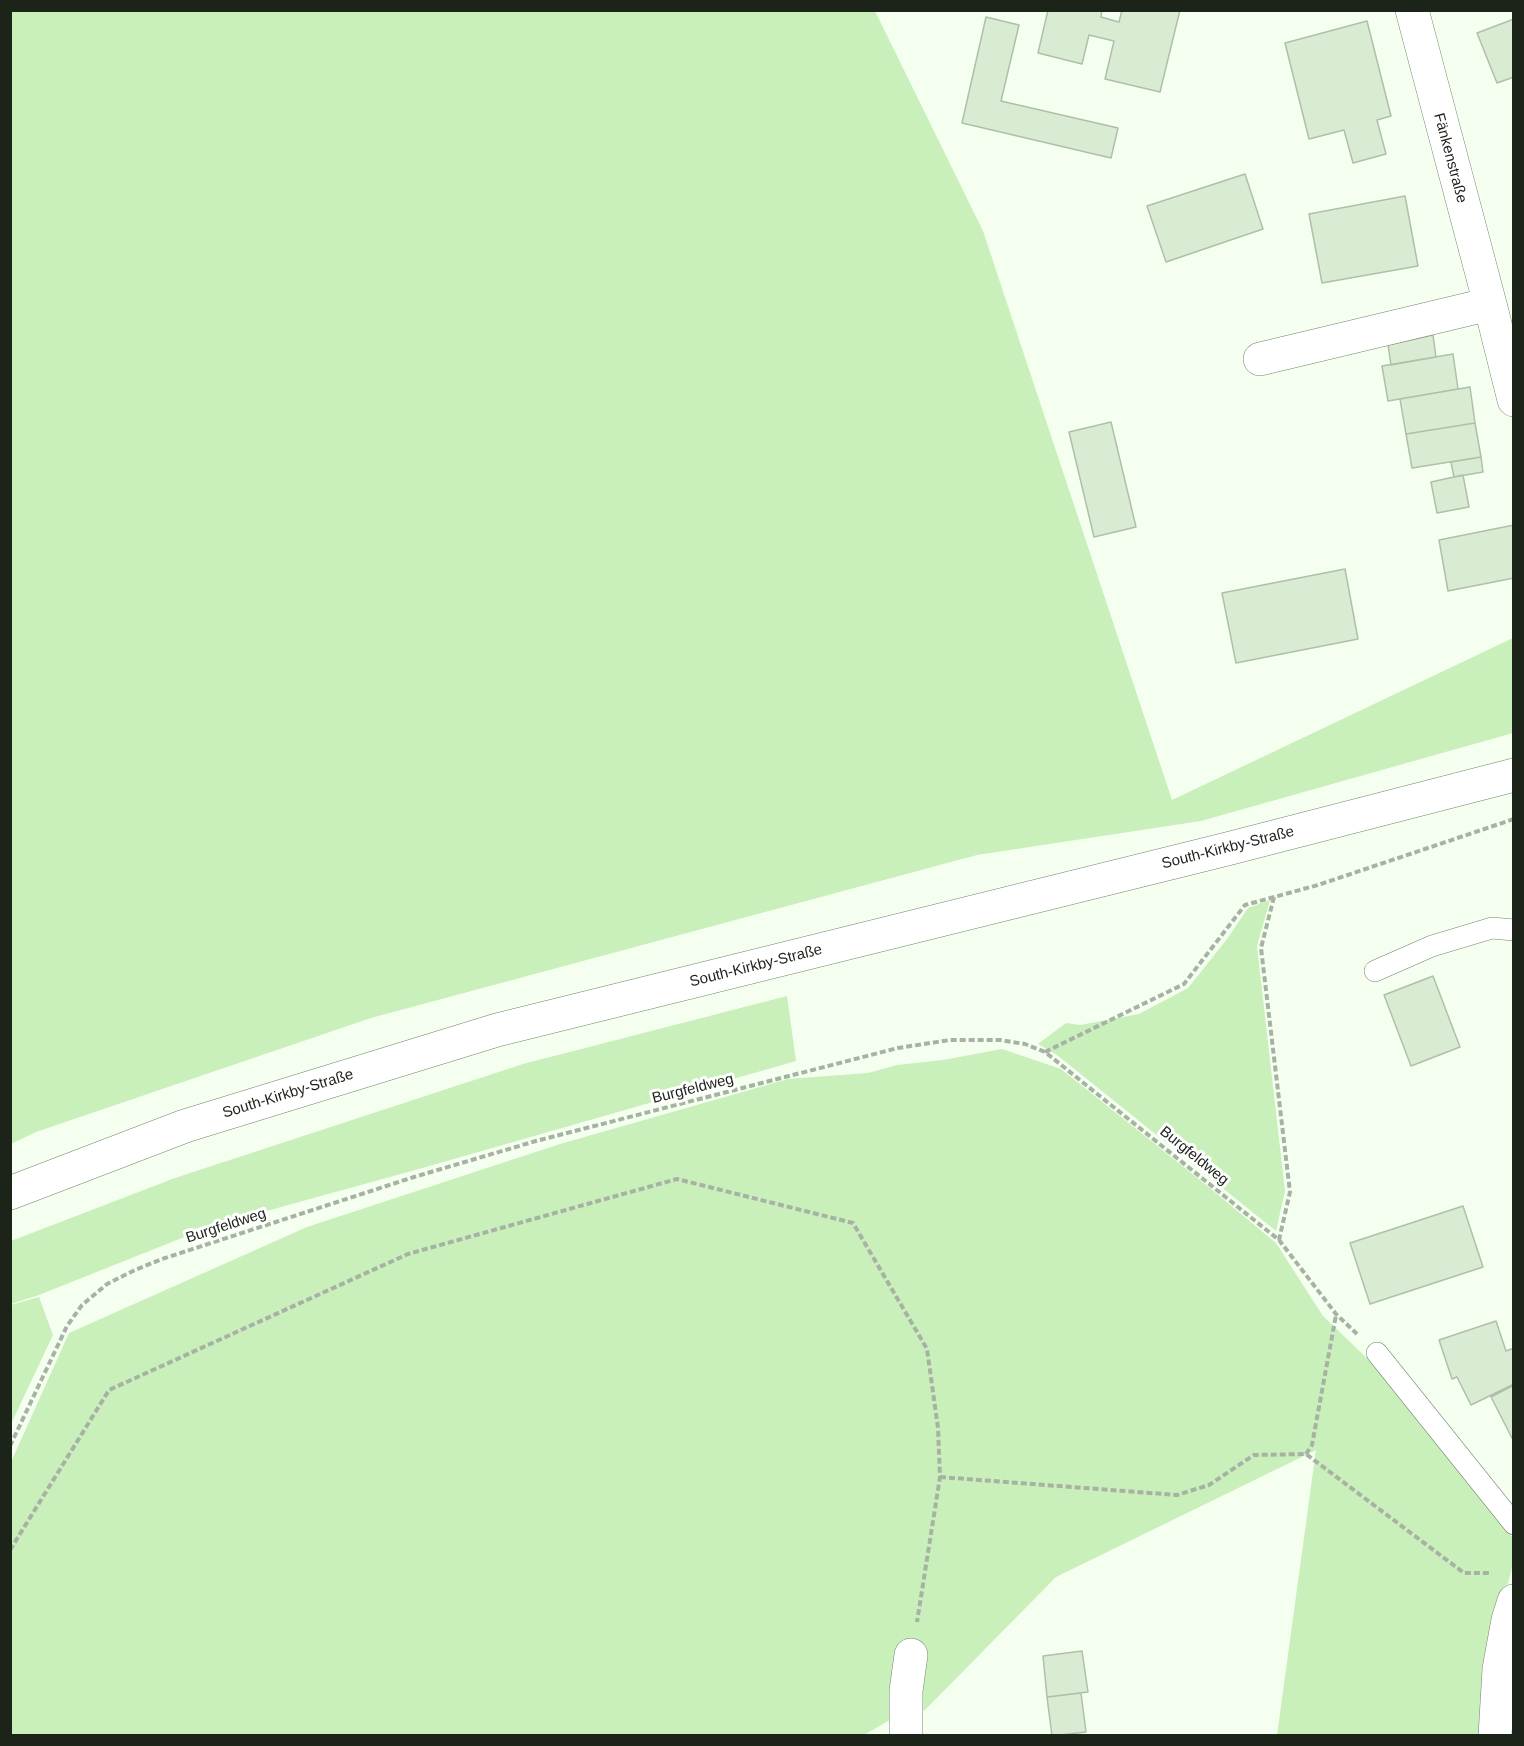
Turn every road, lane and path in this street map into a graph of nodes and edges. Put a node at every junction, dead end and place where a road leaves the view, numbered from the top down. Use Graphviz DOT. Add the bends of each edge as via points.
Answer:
graph roads {
  1 [pos="1412,10"];
  2 [pos="1490,304"];
  3 [pos="1260,358"];
  4 [pos="1513,396"];
  5 [pos="1514,775"];
  6 [pos="1514,819"];
  7 [pos="1274,896"];
  8 [pos="1514,930"];
  9 [pos="1375,970"];
  10 [pos="1046,1052"];
  11 [pos="10,1193"];
  12 [pos="1279,1240"];
  13 [pos="1336,1314"];
  14 [pos="1377,1353"];
  15 [pos="10,1446"];
  16 [pos="1306,1454"];
  17 [pos="940,1477"];
  18 [pos="1514,1524"];
  19 [pos="10,1550"];
  20 [pos="1494,1573"];
  21 [pos="1514,1601"];
  22 [pos="911,1655"];
  23 [pos="906,1736"];
  24 [pos="1495,1736"];
  1 -- 2 [label="main road, Fänkenstraße"];
  2 -- 3 [label="main road"];
  2 -- 4 [label="main road, Fänkenstraße"];
  5 -- 11 [label="main road, South-Kirkby-Straße" via="497,1030 185,1126"];
  6 -- 7 [label="path"];
  7 -- 10 [label="path" via="1245,905 1184,984"];
  7 -- 12 [label="path" via="1261,948 1290,1192"];
  8 -- 9 [label="lane" via="1492,928 1432,946"];
  10 -- 12 [label="path, Burgfeldweg"];
  10 -- 15 [label="path, Burgfeldweg" via="1000,1040 950,1040 898,1048 536,1141 162,1259 107,1284 82,1305 67,1326"];
  12 -- 13 [label="path, Burgfeldweg"];
  13 -- 14 [label="path, Burgfeldweg"];
  13 -- 16 [label="path" via="1312,1445"];
  14 -- 18 [label="lane"];
  16 -- 17 [label="path" via="1254,1455 1209,1485 1176,1495"];
  16 -- 20 [label="path" via="1464,1573"];
  17 -- 19 [label="path" via="927,1349 853,1223 677,1179 408,1254 109,1390"];
  17 -- 22 [label="path"];
  21 -- 24 [label="main road" via="1499,1670"];
  22 -- 23 [label="main road"];
}
